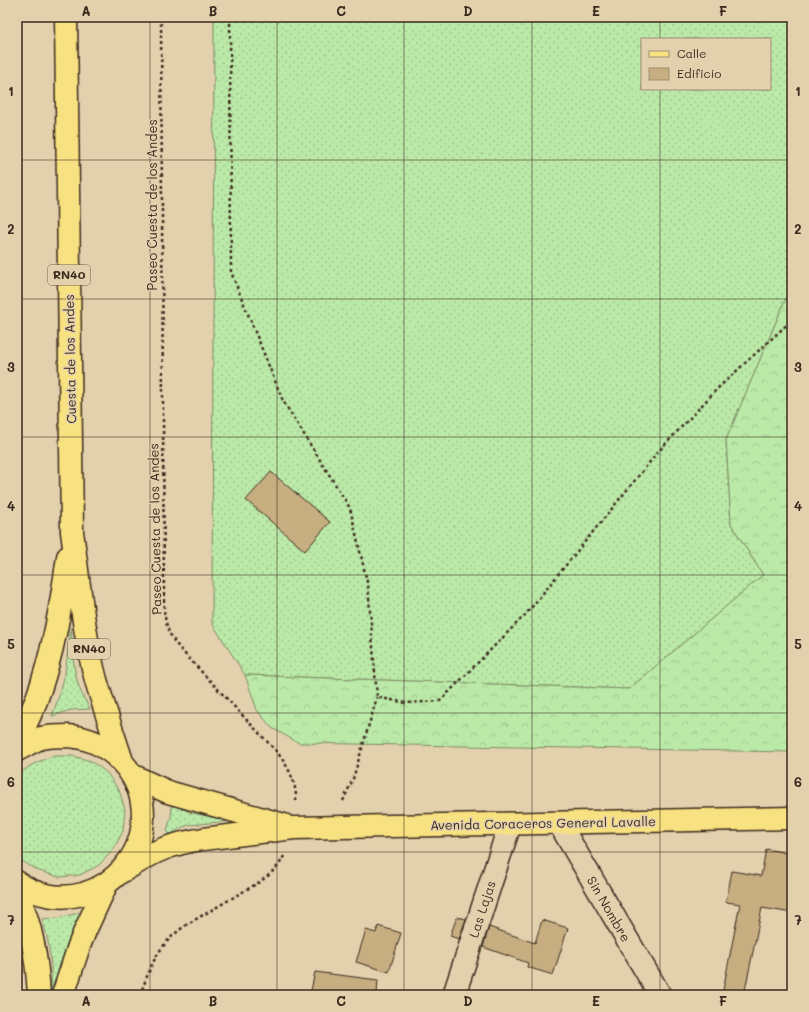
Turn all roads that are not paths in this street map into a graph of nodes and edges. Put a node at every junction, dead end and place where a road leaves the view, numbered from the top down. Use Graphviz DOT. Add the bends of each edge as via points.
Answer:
graph roads {
  1 [pos="66,17"];
  2 [pos="72,532"];
  3 [pos="17,742"];
  4 [pos="17,750"];
  5 [pos="127,768"];
  6 [pos="792,818"];
  7 [pos="559,823"];
  8 [pos="510,824"];
  9 [pos="294,828"];
  10 [pos="114,878"];
  11 [pos="17,882"];
  12 [pos="17,892"];
  13 [pos="39,995"];
  14 [pos="63,995"];
  15 [pos="454,995"];
  16 [pos="660,995"];
  1 -- 2 [label="main road, Cuesta de los Andes / RN40"];
  2 -- 3 [label="main road, Cuesta de los Andes / RN40" via="59,616 45,673 36,701"];
  2 -- 5 [label="main road, Cuesta de los Andes / RN40" via="81,600 96,679"];
  4 -- 5 [label="main road, RN40" via="42,738 77,737 94,741 109,750"];
  5 -- 9 [label="main road, Avenida Coraceros General Lavalle" via="146,782 168,792"];
  5 -- 10 [label="main road, RN40" via="140,791 143,825 132,858"];
  6 -- 7 [label="main road, Avenida Coraceros General Lavalle"];
  7 -- 8 [label="main road, Avenida Coraceros General Lavalle"];
  7 -- 16 [label="street, Sin Nombre"];
  8 -- 9 [label="main road, Avenida Coraceros General Lavalle"];
  8 -- 15 [label="street, Las Lajas"];
  9 -- 10 [label="main road, Avenida Coraceros General Lavalle" via="203,838 176,845 162,850"];
  10 -- 11 [label="main road, RN40" via="92,891 75,896 40,894"];
  10 -- 14 [label="main road, RN40" via="85,931"];
  12 -- 13 [label="main road" via="34,945"];
}
